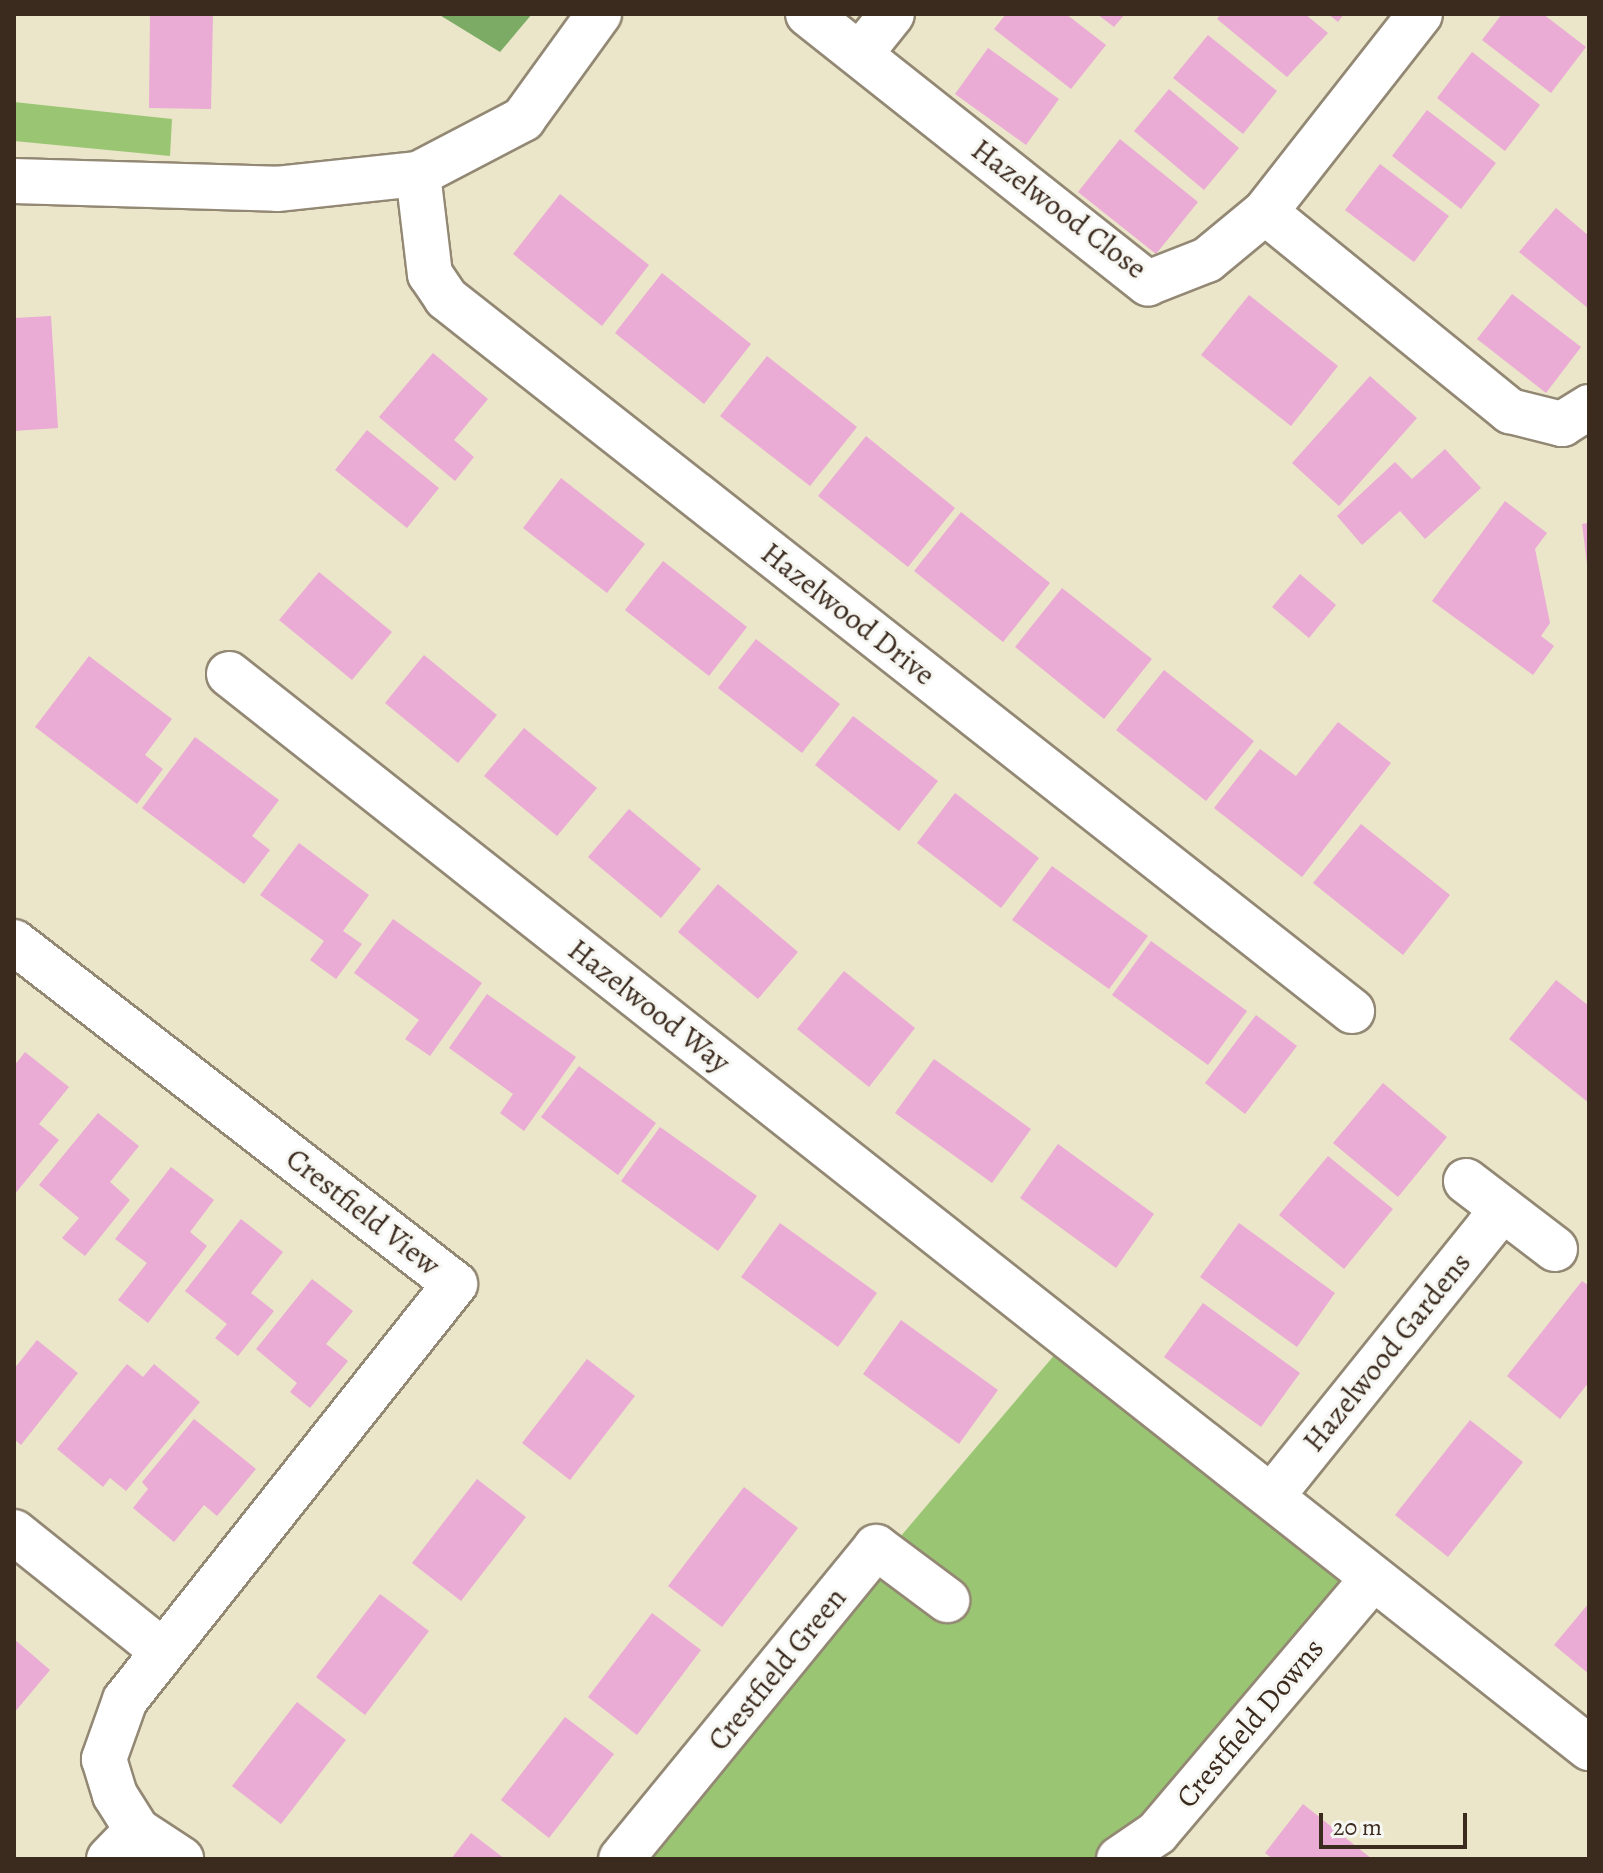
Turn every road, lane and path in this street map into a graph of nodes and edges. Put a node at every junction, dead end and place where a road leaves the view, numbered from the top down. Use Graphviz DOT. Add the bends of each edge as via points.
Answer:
graph roads {
  1 [pos="599,14"];
  2 [pos="808,14"];
  3 [pos="892,14"];
  4 [pos="1420,14"];
  5 [pos="860,54"];
  6 [pos="418,174"];
  7 [pos="14,181"];
  8 [pos="1265,212"];
  9 [pos="1589,407"];
  10 [pos="229,674"];
  11 [pos="14,942"];
  12 [pos="1352,1011"];
  13 [pos="1466,1181"];
  14 [pos="1503,1209"];
  15 [pos="1555,1249"];
  16 [pos="1272,1496"];
  17 [pos="14,1532"];
  18 [pos="1373,1578"];
  19 [pos="947,1600"];
  20 [pos="160,1649"];
  21 [pos="1589,1748"];
  22 [pos="123,1845"];
  23 [pos="181,1859"];
  24 [pos="621,1859"];
  25 [pos="1119,1859"];
  1 -- 6 [label="street" via="523,119"];
  2 -- 5 [label="street, Hazelwood Close"];
  3 -- 5 [label="street"];
  4 -- 8 [label="street, Hazelwood Close"];
  5 -- 8 [label="street, Hazelwood Close" via="1148,283 1207,260"];
  6 -- 7 [label="street" via="277,189"];
  6 -- 12 [label="street, Hazelwood Drive" via="430,274 446,298"];
  8 -- 9 [label="street" via="1510,411 1562,424"];
  10 -- 16 [label="street, Hazelwood Way"];
  11 -- 20 [label="street, Crestfield View" via="455,1284"];
  13 -- 14 [label="street"];
  14 -- 15 [label="street"];
  14 -- 16 [label="street, Hazelwood Gardens"];
  16 -- 18 [label="street, Hazelwood Way"];
  17 -- 20 [label="street"];
  18 -- 21 [label="street, Hazelwood Way"];
  18 -- 25 [label="street, Crestfield Downs" via="1157,1833"];
  19 -- 24 [label="street, Crestfield Green" via="876,1547"];
  20 -- 22 [label="street" via="125,1700 104,1759"];
  22 -- 23 [label="street"];
}
